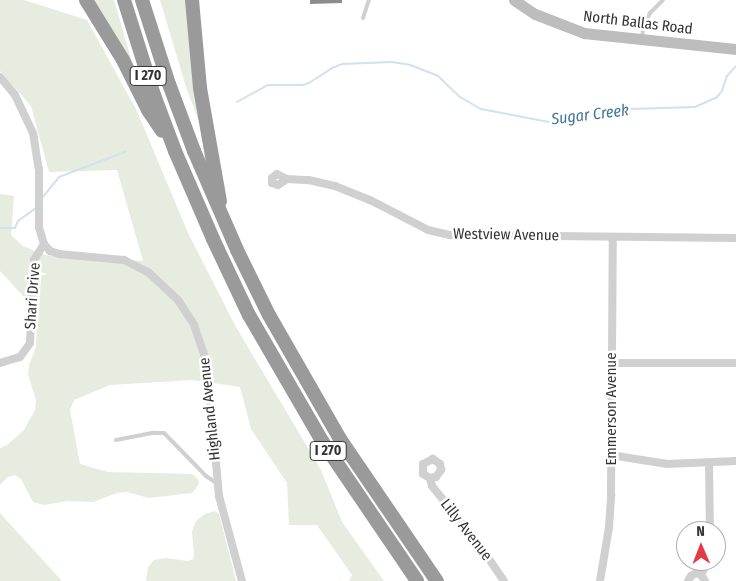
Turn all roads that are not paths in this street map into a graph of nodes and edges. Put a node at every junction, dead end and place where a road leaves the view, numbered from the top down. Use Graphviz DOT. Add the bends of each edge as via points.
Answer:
graph roads {
  1 [pos="86,0"];
  2 [pos="124,0"];
  3 [pos="142,0"];
  4 [pos="192,0"];
  5 [pos="369,0"];
  6 [pos="514,0"];
  7 [pos="663,0"];
  8 [pos="362,18"];
  9 [pos="642,40"];
  10 [pos="736,49"];
  11 [pos="0,77"];
  12 [pos="175,151"];
  13 [pos="287,179"];
  14 [pos="222,217"];
  15 [pos="613,236"];
  16 [pos="736,238"];
  17 [pos="44,244"];
  18 [pos="612,362"];
  19 [pos="0,363"];
  20 [pos="736,363"];
  21 [pos="116,440"];
  22 [pos="612,452"];
  23 [pos="736,461"];
  24 [pos="709,463"];
  25 [pos="430,478"];
  26 [pos="218,484"];
  27 [pos="710,521"];
  28 [pos="703,578"];
  29 [pos="242,581"];
  30 [pos="417,581"];
  31 [pos="437,581"];
  32 [pos="504,581"];
  33 [pos="600,581"];
  34 [pos="688,581"];
  1 -- 12 [label="highway"];
  2 -- 12 [label="highway, I 270"];
  3 -- 14 [label="highway, I 270" via="178,110"];
  4 -- 14 [label="highway" via="200,88"];
  5 -- 8 [label="lane"];
  6 -- 9 [label="main road, North Ballas Road" via="535,14 584,33"];
  7 -- 9 [label="lane" via="650,13"];
  9 -- 10 [label="main road, North Ballas Road"];
  11 -- 17 [label="street" via="19,101 33,133 39,169 40,234"];
  12 -- 30 [label="highway, I 270" via="221,256 284,378 340,470"];
  13 -- 15 [label="street, Westview Avenue" via="335,186 428,230 450,235"];
  14 -- 31 [label="highway, I 270" via="269,315 308,386 359,468"];
  15 -- 16 [label="street, Westview Avenue"];
  15 -- 18 [label="street, Emmerson Avenue"];
  17 -- 19 [label="street, Shari Drive" via="34,260 30,343 20,357"];
  17 -- 26 [label="street, Highland Avenue" via="59,254 124,260 148,272 178,300 194,325 207,362"];
  18 -- 20 [label="street"];
  18 -- 22 [label="street, Emmerson Avenue"];
  21 -- 26 [label="lane" via="153,432 164,433"];
  22 -- 24 [label="street" via="618,456 667,464"];
  22 -- 33 [label="street, Emmerson Avenue" via="609,527"];
  23 -- 24 [label="street"];
  24 -- 27 [label="street"];
  25 -- 32 [label="street, Lilly Avenue" via="432,486"];
  26 -- 29 [label="street, Highland Avenue"];
  28 -- 34 [label="street" via="693,574"];
}
